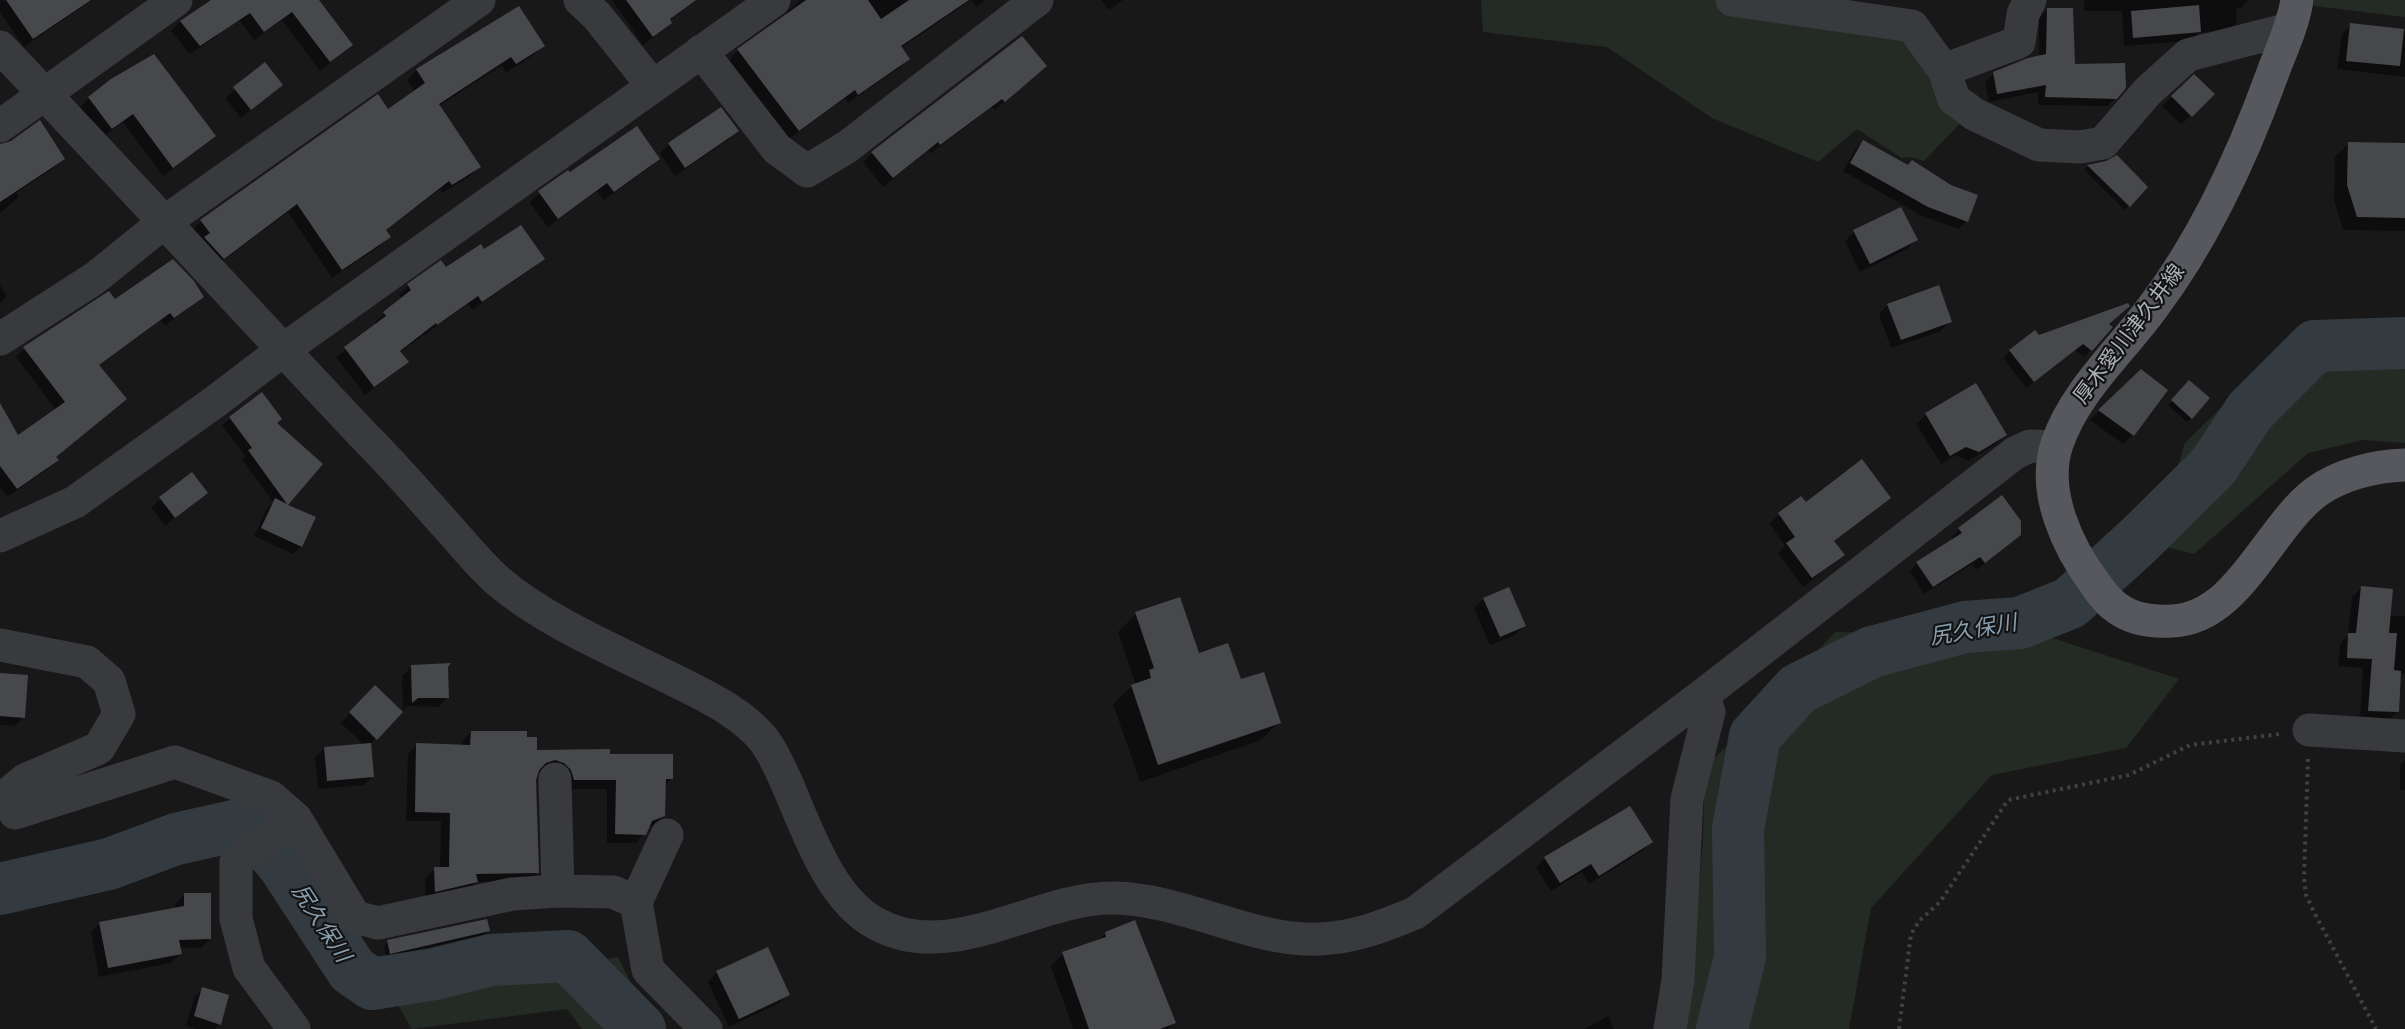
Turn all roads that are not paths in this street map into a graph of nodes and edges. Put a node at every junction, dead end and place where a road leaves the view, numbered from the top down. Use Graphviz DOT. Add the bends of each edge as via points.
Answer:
graph roads {
  1 [pos="176,0"];
  2 [pos="479,0"];
  3 [pos="580,0"];
  4 [pos="774,0"];
  5 [pos="1037,0"];
  6 [pos="1732,0"];
  7 [pos="2030,0"];
  8 [pos="2293,14"];
  9 [pos="0,47"];
  10 [pos="701,51"];
  11 [pos="1944,70"];
  12 [pos="652,85"];
  13 [pos="46,96"];
  14 [pos="0,126"];
  15 [pos="163,223"];
  16 [pos="0,339"];
  17 [pos="283,350"];
  18 [pos="2056,447"];
  19 [pos="2405,465"];
  20 [pos="0,536"];
  21 [pos="0,645"];
  22 [pos="1703,694"];
  23 [pos="2309,730"];
  24 [pos="2405,736"];
  25 [pos="555,779"];
  26 [pos="277,833"];
  27 [pos="667,835"];
  28 [pos="558,891"];
  29 [pos="636,902"];
  30 [pos="294,1029"];
  31 [pos="706,1029"];
  32 [pos="1670,1029"];
  1 -- 13 [label="street"];
  2 -- 15 [label="street"];
  3 -- 12 [label="street"];
  4 -- 10 [label="street"];
  5 -- 10 [label="street" via="847,147 807,171 777,149"];
  6 -- 11 [label="street" via="1912,26"];
  7 -- 11 [label="street" via="2023,14 2019,42"];
  8 -- 11 [label="street" via="2188,55 2148,91 2103,143 2080,147 2039,146 1974,114 1954,99"];
  8 -- 18 [label="main road, 厚木愛川津久井線" via="2244,145 2193,247 2154,307 2077,403"];
  9 -- 13 [label="street"];
  10 -- 12 [label="street"];
  12 -- 17 [label="street"];
  13 -- 14 [label="street"];
  13 -- 15 [label="street"];
  15 -- 16 [label="street" via="95,279"];
  15 -- 17 [label="street"];
  17 -- 20 [label="street" via="75,502"];
  17 -- 22 [label="street" via="498,581 554,619 709,698 764,740 831,879 849,903 872,922 896,933 956,936 1069,905 1112,898 1182,910 1280,936 1317,940 1376,929 1415,913"];
  18 -- 19 [label="main road, 厚木愛川津久井線" via="2054,476 2059,515 2067,537 2096,585 2118,609 2145,620 2197,617 2217,606 2296,511 2317,492 2355,473"];
  18 -- 22 [label="street" via="2030,446 2015,453"];
  21 -- 26 [label="street" via="87,662 109,681 119,714 99,748 25,780 7,795 15,813 175,762 271,797"];
  22 -- 32 [label="street" via="1708,712 1687,799 1678,980"];
  23 -- 24 [label="street"];
  25 -- 28 [label="street"];
  26 -- 28 [label="street" via="355,917 378,923 512,894"];
  26 -- 30 [label="street" via="236,862 236,919 249,968"];
  27 -- 29 [label="street"];
  28 -- 29 [label="street" via="613,892"];
  29 -- 31 [label="street" via="648,970"];
}
